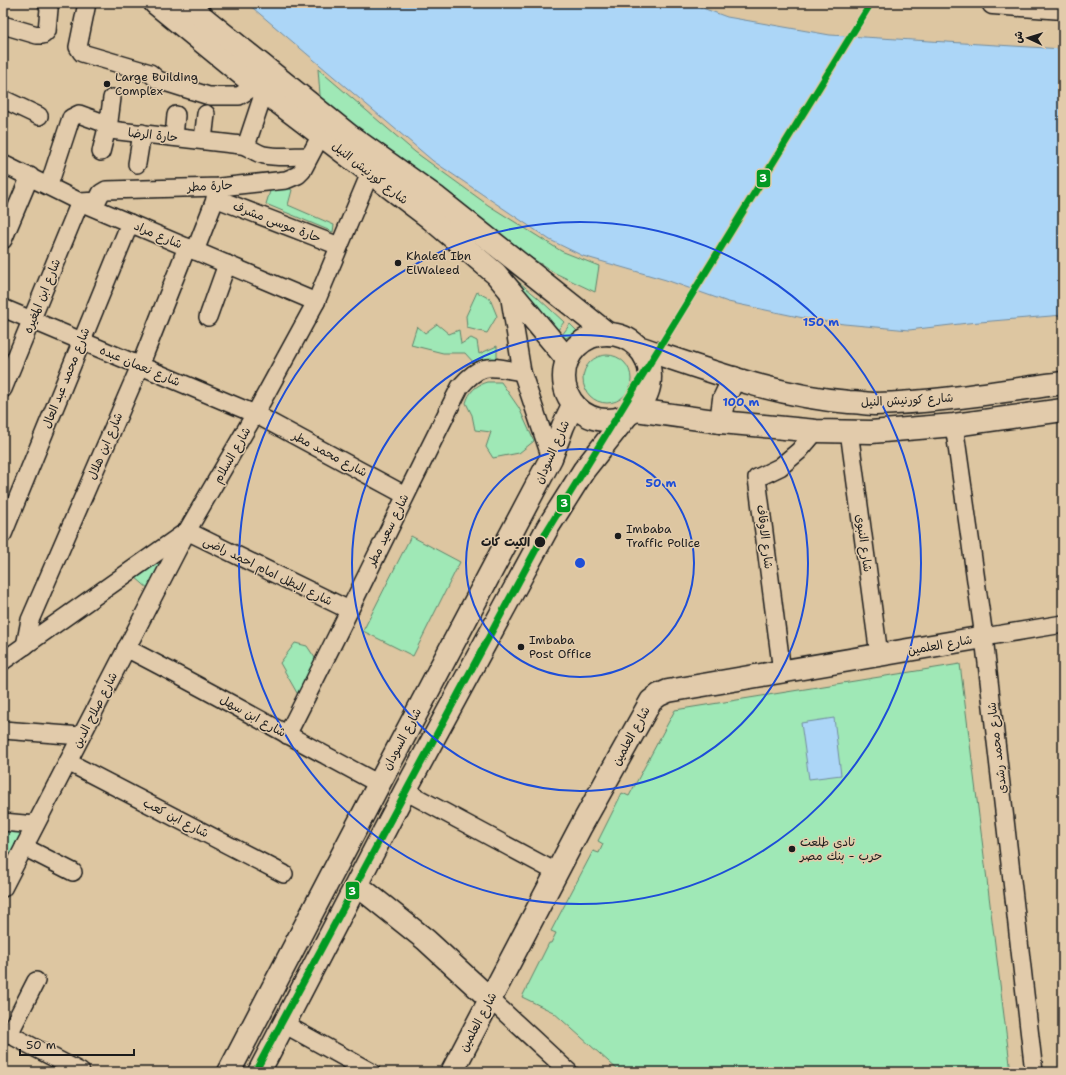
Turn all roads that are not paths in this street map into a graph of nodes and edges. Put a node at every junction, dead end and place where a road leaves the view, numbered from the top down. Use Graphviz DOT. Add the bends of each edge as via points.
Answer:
graph roads {
  1 [pos="47,3"];
  2 [pos="87,3"];
  3 [pos="155,3"];
  4 [pos="185,3"];
  5 [pos="993,3"];
  6 [pos="1063,8"];
  7 [pos="3,26"];
  8 [pos="259,88"];
  9 [pos="112,98"];
  10 [pos="3,99"];
  11 [pos="206,114"];
  12 [pos="176,115"];
  13 [pos="39,116"];
  14 [pos="108,129"];
  15 [pos="142,133"];
  16 [pos="321,135"];
  17 [pos="174,137"];
  18 [pos="203,140"];
  19 [pos="246,146"];
  20 [pos="102,152"];
  21 [pos="309,156"];
  22 [pos="3,164"];
  23 [pos="137,164"];
  24 [pos="370,173"];
  25 [pos="30,176"];
  26 [pos="48,186"];
  27 [pos="218,192"];
  28 [pos="80,202"];
  29 [pos="130,223"];
  30 [pos="3,240"];
  31 [pos="339,246"];
  32 [pos="191,249"];
  33 [pos="227,264"];
  34 [pos="508,287"];
  35 [pos="316,302"];
  36 [pos="3,308"];
  37 [pos="208,317"];
  38 [pos="32,321"];
  39 [pos="608,334"];
  40 [pos="81,341"];
  41 [pos="638,347"];
  42 [pos="567,359"];
  43 [pos="140,366"];
  44 [pos="522,372"];
  45 [pos="734,378"];
  46 [pos="1063,383"];
  47 [pos="3,389"];
  48 [pos="573,405"];
  49 [pos="1063,410"];
  50 [pos="631,413"];
  51 [pos="255,414"];
  52 [pos="721,422"];
  53 [pos="954,425"];
  54 [pos="816,431"];
  55 [pos="849,432"];
  56 [pos="551,458"];
  57 [pos="405,494"];
  58 [pos="187,531"];
  59 [pos="3,534"];
  60 [pos="349,610"];
  61 [pos="1063,624"];
  62 [pos="984,637"];
  63 [pos="25,646"];
  64 [pos="126,648"];
  65 [pos="879,655"];
  66 [pos="3,661"];
  67 [pos="782,672"];
  68 [pos="3,730"];
  69 [pos="287,735"];
  70 [pos="81,736"];
  71 [pos="68,762"];
  72 [pos="379,784"];
  73 [pos="406,791"];
  74 [pos="3,822"];
  75 [pos="35,825"];
  76 [pos="24,847"];
  77 [pos="73,872"];
  78 [pos="556,872"];
  79 [pos="284,874"];
  80 [pos="357,885"];
  81 [pos="3,888"];
  82 [pos="36,981"];
  83 [pos="490,999"];
  84 [pos="284,1024"];
  85 [pos="6,1033"];
  86 [pos="81,1072"];
  87 [pos="229,1072"];
  88 [pos="259,1072"];
  89 [pos="371,1072"];
  90 [pos="452,1072"];
  91 [pos="569,1072"];
  92 [pos="1034,1072"];
  1 -- 7 [label="street" via="47,31 43,35"];
  2 -- 8 [label="street" via="78,47 82,53 150,73 158,80 209,96 239,96"];
  3 -- 8 [label="main road, شارع كورنيش النيل"];
  4 -- 39 [label="main road, شارع كورنيش النيل" via="350,136 437,198"];
  5 -- 6 [label="main road"];
  8 -- 16 [label="main road, شارع كورنيش النيل"];
  8 -- 19 [label="street"];
  9 -- 14 [label="street"];
  10 -- 13 [label="street"];
  11 -- 18 [label="street"];
  12 -- 17 [label="street"];
  14 -- 15 [label="street, حارة الرضا"];
  14 -- 20 [label="street"];
  14 -- 26 [label="street, حارة الرضا" via="101,122 79,114 71,118"];
  15 -- 17 [label="street, حارة الرضا"];
  15 -- 23 [label="street"];
  16 -- 21 [label="street, حارة مطر"];
  16 -- 24 [label="main road, شارع كورنيش النيل"];
  17 -- 18 [label="street, حارة الرضا"];
  18 -- 19 [label="street, حارة الرضا"];
  19 -- 21 [label="street, حارة الرضا" via="266,155"];
  21 -- 27 [label="street, حارة مطر" via="302,171 293,178"];
  22 -- 25 [label="street, شارع مراد"];
  24 -- 31 [label="street, شارع السلام"];
  24 -- 34 [label="main road, شارع كورنيش النيل" via="430,218"];
  25 -- 26 [label="street, شارع مراد"];
  25 -- 30 [label="street"];
  26 -- 28 [label="street, شارع مراد"];
  27 -- 28 [label="street, حارة مطر" via="106,190 97,201"];
  27 -- 31 [label="street, حارة موسى مشرف"];
  27 -- 32 [label="street, شارع ابن هلال"];
  28 -- 29 [label="street, شارع مراد"];
  28 -- 38 [label="street, شارع ابن المغيره"];
  29 -- 32 [label="street, شارع مراد"];
  29 -- 40 [label="street, شارع محمد عبد العال"];
  31 -- 35 [label="street, شارع السلام"];
  32 -- 33 [label="street, شارع مراد"];
  32 -- 43 [label="street, شارع ابن هلال"];
  33 -- 35 [label="street, شارع مراد"];
  33 -- 37 [label="street"];
  34 -- 42 [label="main road, شارع كورنيش النيل"];
  34 -- 44 [label="street"];
  35 -- 51 [label="street, شارع السلام"];
  36 -- 38 [label="street, شارع نعمان عبده"];
  38 -- 40 [label="street, شارع نعمان عبده"];
  38 -- 47 [label="street, شارع ابن المغيره"];
  39 -- 41 [label="main road" via="629,340"];
  39 -- 42 [label="main road" via="584,341"];
  40 -- 43 [label="street, شارع نعمان عبده"];
  40 -- 59 [label="street, شارع محمد عبد العال"];
  41 -- 45 [label="main road, شارع كورنيش النيل"];
  41 -- 50 [label="main road" via="646,359 650,372 650,386 645,399"];
  42 -- 48 [label="main road" via="565,390"];
  43 -- 51 [label="street, شارع نعمان عبده"];
  43 -- 63 [label="street, شارع ابن هلال" via="30,620"];
  44 -- 56 [label="street"];
  44 -- 57 [label="street, شارع سعيد مطر" via="494,368 481,369 470,376 460,387"];
  45 -- 46 [label="main road, شارع كورنيش النيل" via="792,394 875,404 953,398"];
  45 -- 52 [label="main road" via="724,399"];
  48 -- 50 [label="main road" via="597,420 612,421"];
  48 -- 56 [label="main road, شارع السودان"];
  49 -- 53 [label="main road"];
  50 -- 52 [label="main road"];
  50 -- 73 [label="main road" via="584,470 548,527"];
  51 -- 57 [label="street, شارع محمد مطر"];
  51 -- 58 [label="street, شارع السلام"];
  52 -- 54 [label="main road"];
  53 -- 55 [label="main road"];
  53 -- 62 [label="street, شارع محمد رشدى"];
  54 -- 55 [label="main road"];
  54 -- 67 [label="street, شارع الاوقاف" via="799,451 780,467 757,478"];
  55 -- 65 [label="street, شارع النبوى"];
  56 -- 72 [label="main road, شارع السودان"];
  57 -- 60 [label="street, شارع سعيد مطر"];
  58 -- 60 [label="street, شارع البطل امام احمد راضى"];
  58 -- 63 [label="street, شارع السلام"];
  58 -- 64 [label="street, شارع صلاح الدين"];
  60 -- 69 [label="street, شارع سعيد مطر"];
  61 -- 62 [label="street"];
  62 -- 65 [label="main road, شارع العلمين"];
  62 -- 92 [label="street, شارع محمد رشدى"];
  63 -- 66 [label="street, شارع السلام"];
  64 -- 69 [label="street, شارع ابن سهل" via="184,677"];
  64 -- 70 [label="street, شارع صلاح الدين"];
  65 -- 67 [label="main road, شارع العلمين"];
  67 -- 78 [label="main road, شارع العلمين" via="668,691 651,701"];
  68 -- 70 [label="street"];
  69 -- 72 [label="street, شارع ابن سهل"];
  70 -- 71 [label="street, شارع صلاح الدين"];
  71 -- 75 [label="street, شارع صلاح الدين"];
  71 -- 79 [label="street, شارع ابن كعب"];
  72 -- 87 [label="main road, شارع السودان"];
  73 -- 78 [label="street"];
  73 -- 80 [label="main road"];
  74 -- 75 [label="street"];
  75 -- 76 [label="street, شارع صلاح الدين"];
  76 -- 77 [label="street"];
  76 -- 81 [label="street, شارع صلاح الدين"];
  78 -- 83 [label="main road, شارع العلمين"];
  80 -- 83 [label="main road" via="426,940"];
  80 -- 84 [label="main road"];
  82 -- 85 [label="street"];
  83 -- 90 [label="main road, شارع العلمين"];
  83 -- 91 [label="street"];
  84 -- 88 [label="main road"];
  84 -- 89 [label="street"];
  85 -- 86 [label="street"];
}
